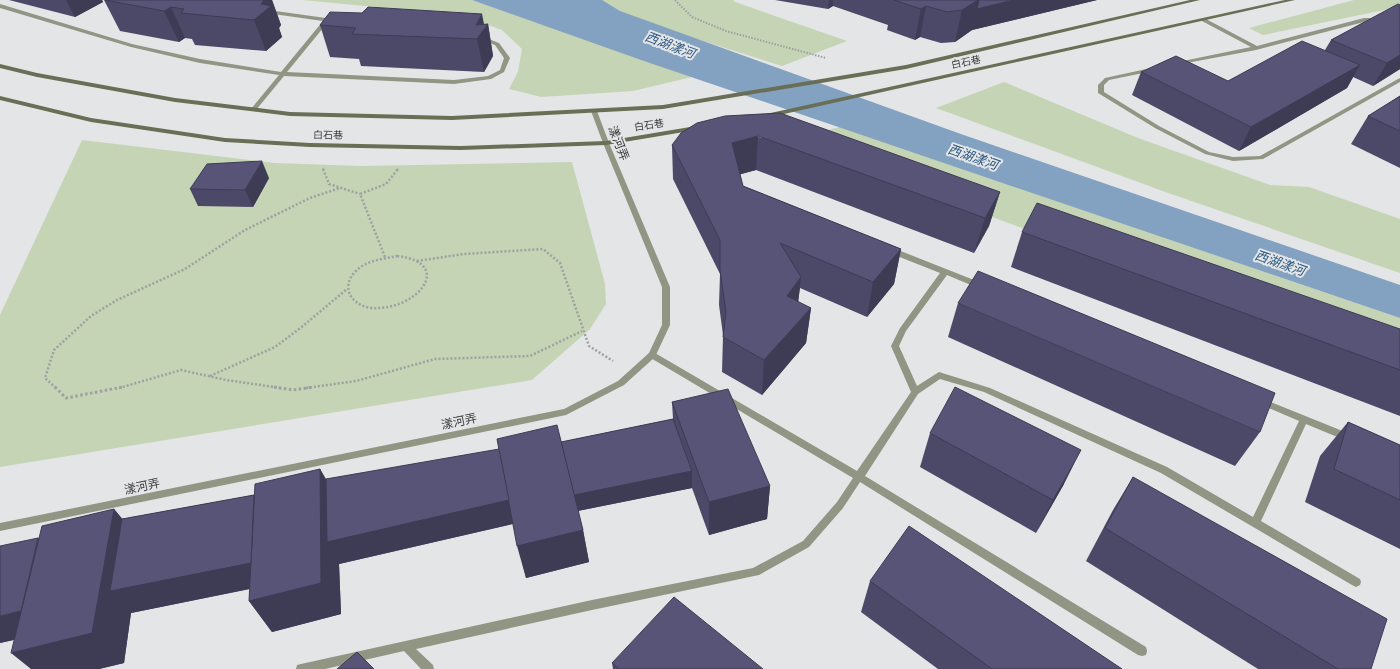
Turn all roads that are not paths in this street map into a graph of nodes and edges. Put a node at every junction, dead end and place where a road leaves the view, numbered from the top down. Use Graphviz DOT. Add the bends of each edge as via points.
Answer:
graph roads {
  1 [pos="1197,0"];
  2 [pos="1292,0"];
  3 [pos="0,6"];
  4 [pos="260,10"];
  5 [pos="1204,20"];
  6 [pos="326,21"];
  7 [pos="1387,21"];
  8 [pos="341,22"];
  9 [pos="475,36"];
  10 [pos="1256,48"];
  11 [pos="1174,65"];
  12 [pos="0,66"];
  13 [pos="1159,68"];
  14 [pos="283,74"];
  15 [pos="1400,80"];
  16 [pos="0,98"];
  17 [pos="254,109"];
  18 [pos="594,111"];
  19 [pos="760,117"];
  20 [pos="706,126"];
  21 [pos="606,142"];
  22 [pos="880,246"];
  23 [pos="945,272"];
  24 [pos="989,290"];
  25 [pos="652,355"];
  26 [pos="915,392"];
  27 [pos="1252,398"];
  28 [pos="1304,419"];
  29 [pos="1352,438"];
  30 [pos="859,477"];
  31 [pos="1255,523"];
  32 [pos="0,527"];
  33 [pos="1356,582"];
  34 [pos="406,646"];
  35 [pos="1142,651"];
  36 [pos="301,669"];
  37 [pos="429,669"];
  1 -- 18 [label="main road, 白石巷" via="906,67 663,107"];
  2 -- 5 [label="main road, 白石巷"];
  3 -- 14 [label="street" via="131,45 200,61"];
  4 -- 6 [label="street"];
  5 -- 10 [label="street"];
  5 -- 19 [label="main road, 白石巷"];
  6 -- 8 [label="street"];
  6 -- 14 [label="street"];
  7 -- 10 [label="street" via="1364,20"];
  9 -- 14 [label="street" via="497,44 506,58 502,70 489,78 454,82"];
  10 -- 11 [label="street"];
  12 -- 17 [label="main road, 白石巷" via="175,100"];
  13 -- 15 [label="street" via="1107,79 1101,85 1101,93 1157,127 1207,153 1233,159 1261,158"];
  14 -- 17 [label="street"];
  16 -- 21 [label="main road, 白石巷" via="91,120 225,140 461,148"];
  17 -- 18 [label="main road, 白石巷" via="290,114 452,118"];
  18 -- 21 [label="street, 漾河弄"];
  20 -- 21 [label="main road, 白石巷"];
  21 -- 25 [label="street, 漾河弄" via="666,287 666,325"];
  22 -- 23 [label="street"];
  23 -- 24 [label="street"];
  23 -- 26 [label="street" via="903,330 895,346"];
  25 -- 30 [label="street"];
  25 -- 32 [label="street, 漾河弄" via="621,384 566,412"];
  26 -- 30 [label="street"];
  26 -- 31 [label="street" via="939,375 987,390 1164,470"];
  27 -- 28 [label="street"];
  28 -- 29 [label="street"];
  28 -- 31 [label="street"];
  30 -- 34 [label="street" via="840,505 806,544 755,572"];
  30 -- 35 [label="street"];
  31 -- 33 [label="street"];
  34 -- 36 [label="street"];
  34 -- 37 [label="street"];
}
